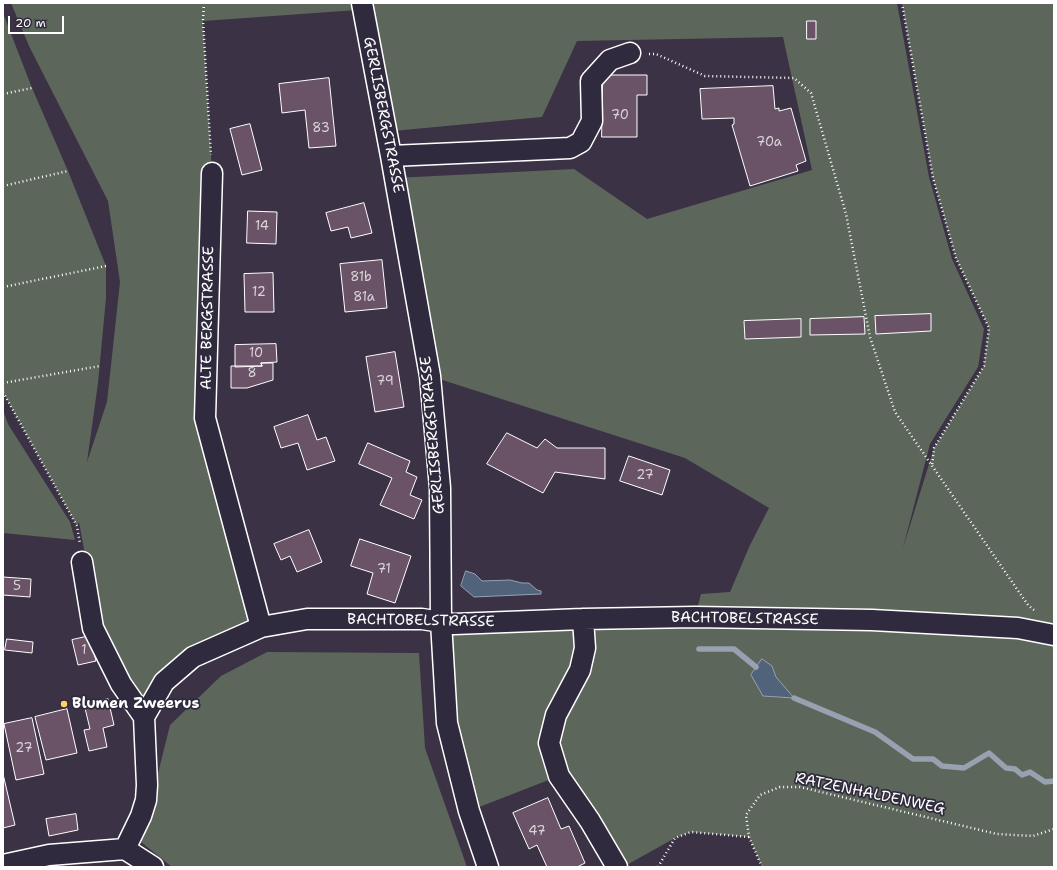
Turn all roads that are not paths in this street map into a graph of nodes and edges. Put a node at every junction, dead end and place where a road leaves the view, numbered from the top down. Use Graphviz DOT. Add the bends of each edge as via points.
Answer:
graph roads {
  1 [pos="362,3"];
  2 [pos="630,53"];
  3 [pos="392,156"];
  4 [pos="212,173"];
  5 [pos="82,562"];
  6 [pos="583,619"];
  7 [pos="441,622"];
  8 [pos="261,627"];
  9 [pos="1054,635"];
  10 [pos="144,717"];
  11 [pos="125,849"];
  12 [pos="3,865"];
  13 [pos="153,867"];
  14 [pos="488,867"];
  15 [pos="617,867"];
  1 -- 3 [label="street, GERLISBERGSTRASSE"];
  2 -- 3 [label="street" via="610,60 591,81 592,121 581,142 570,148"];
  3 -- 7 [label="street, GERLISBERGSTRASSE" via="430,376 440,488"];
  4 -- 8 [label="street, ALTE BERGSTRASSE" via="206,418"];
  5 -- 10 [label="street" via="93,628 121,684"];
  6 -- 7 [label="street, BACHTOBELSTRASSE" via="454,624"];
  6 -- 9 [label="street, BACHTOBELSTRASSE" via="696,617 872,620 1018,628"];
  6 -- 15 [label="street" via="585,648 580,670 556,715 549,743 559,776"];
  7 -- 8 [label="street, BACHTOBELSTRASSE" via="422,619 307,620"];
  7 -- 14 [label="street, GERLISBERGSTRASSE" via="448,723 469,811"];
  8 -- 10 [label="street, BACHTOBELSTRASSE" via="193,657 164,682"];
  10 -- 11 [label="street" via="146,800"];
  11 -- 12 [label="street" via="49,855"];
  11 -- 13 [label="street"];
}
